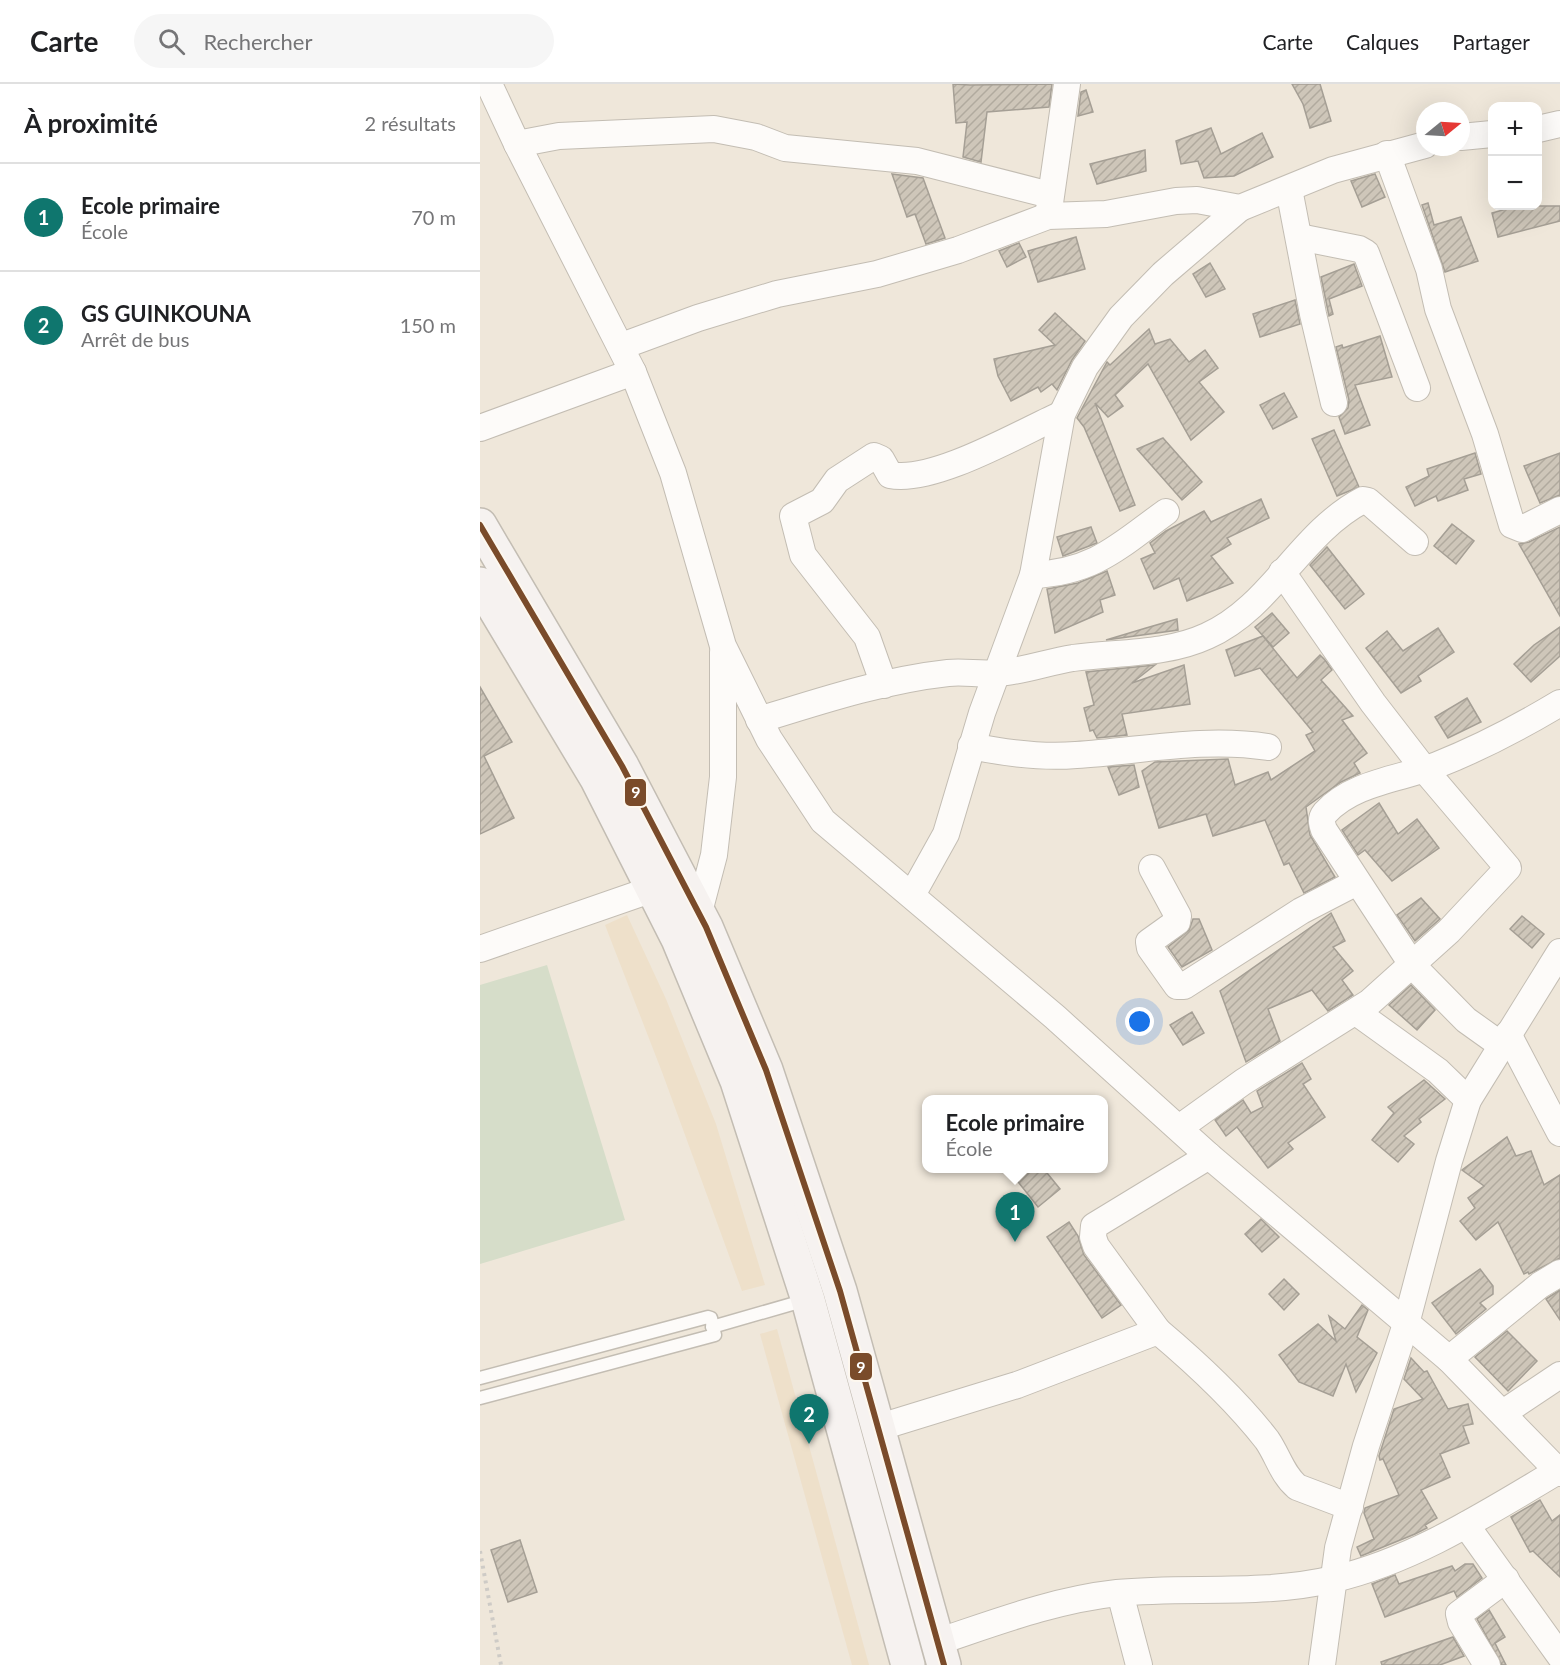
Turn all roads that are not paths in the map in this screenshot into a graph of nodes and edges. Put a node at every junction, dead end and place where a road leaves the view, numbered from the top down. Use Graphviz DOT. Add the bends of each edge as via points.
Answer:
graph roads {
  1 [pos="489,84"];
  2 [pos="1067,84"];
  3 [pos="1560,124"];
  4 [pos="1542,128"];
  5 [pos="1488,134"];
  6 [pos="1470,136"];
  7 [pos="517,144"];
  8 [pos="1416,147"];
  9 [pos="1387,154"];
  10 [pos="1289,189"];
  11 [pos="1049,205"];
  12 [pos="1240,208"];
  13 [pos="1299,237"];
  14 [pos="622,346"];
  15 [pos="633,372"];
  16 [pos="1418,388"];
  17 [pos="1334,403"];
  18 [pos="1062,414"];
  19 [pos="480,428"];
  20 [pos="1560,510"];
  21 [pos="1166,512"];
  22 [pos="480,525"];
  23 [pos="1415,542"];
  24 [pos="1282,572"];
  25 [pos="1034,575"];
  26 [pos="495,588"];
  27 [pos="723,646"];
  28 [pos="997,674"];
  29 [pos="884,685"];
  30 [pos="1560,703"];
  31 [pos="759,720"];
  32 [pos="971,746"];
  33 [pos="1268,747"];
  34 [pos="1424,769"];
  35 [pos="1152,868"];
  36 [pos="1357,882"];
  37 [pos="653,889"];
  38 [pos="912,896"];
  39 [pos="699,912"];
  40 [pos="480,950"];
  41 [pos="1557,964"];
  42 [pos="1413,966"];
  43 [pos="1356,1012"];
  44 [pos="1505,1039"];
  45 [pos="1468,1100"];
  46 [pos="1179,1128"];
  47 [pos="1560,1133"];
  48 [pos="1209,1156"];
  49 [pos="1560,1273"];
  50 [pos="824,1295"];
  51 [pos="1407,1324"];
  52 [pos="712,1327"];
  53 [pos="1158,1331"];
  54 [pos="1449,1359"];
  55 [pos="1560,1375"];
  56 [pos="480,1378"];
  57 [pos="480,1398"];
  58 [pos="1503,1413"];
  59 [pos="877,1428"];
  60 [pos="1559,1472"];
  61 [pos="1350,1508"];
  62 [pos="1466,1525"];
  63 [pos="1506,1579"];
  64 [pos="1332,1580"];
  65 [pos="1120,1593"];
  66 [pos="941,1654"];
  67 [pos="1560,1656"];
  68 [pos="908,1665"];
  69 [pos="1138,1665"];
  70 [pos="1322,1665"];
  71 [pos="1487,1665"];
  1 -- 7 [label="street"];
  2 -- 11 [label="street"];
  3 -- 4 [label="street"];
  5 -- 6 [label="street"];
  7 -- 11 [label="street" via="559,136 714,129 756,137 785,148 916,161"];
  7 -- 14 [label="street"];
  8 -- 9 [label="street"];
  9 -- 10 [label="street" via="1333,170"];
  9 -- 20 [label="street" via="1428,269 1438,309 1485,434 1512,525 1522,529"];
  10 -- 12 [label="street"];
  10 -- 13 [label="street"];
  11 -- 12 [label="street" via="1106,214 1197,200"];
  11 -- 14 [label="street" via="958,250 877,274 777,294"];
  12 -- 18 [label="street" via="1163,274 1122,317 1085,367"];
  13 -- 16 [label="street" via="1366,253"];
  13 -- 17 [label="street"];
  14 -- 15 [label="street"];
  15 -- 19 [label="street"];
  15 -- 27 [label="street" via="673,472"];
  18 -- 25 [label="street"];
  18 -- 29 [label="street" via="947,467 901,477 890,475 881,459 866,459 837,480 822,501 793,516 803,555 867,638"];
  21 -- 25 [label="street" via="1101,560 1055,574"];
  22 -- 26 [label="street"];
  23 -- 24 [label="street" via="1363,500 1324,527"];
  24 -- 28 [label="street" via="1237,621 1205,638 1142,652 1072,658"];
  24 -- 34 [label="street"];
  25 -- 28 [label="street"];
  26 -- 37 [label="street"];
  26 -- 39 [label="street" via="622,766"];
  27 -- 31 [label="street"];
  27 -- 39 [label="street" via="723,777 714,855"];
  28 -- 29 [label="street" via="950,672"];
  28 -- 32 [label="street"];
  29 -- 31 [label="street"];
  30 -- 34 [label="street" via="1482,746"];
  31 -- 38 [label="street" via="823,821"];
  32 -- 33 [label="street" via="1004,753 1074,756 1235,742"];
  32 -- 38 [label="street" via="946,834"];
  34 -- 36 [label="street" via="1360,790 1323,815 1324,830"];
  34 -- 42 [label="street" via="1508,868"];
  35 -- 36 [label="street" via="1178,916 1177,922 1149,942 1150,948 1177,986 1184,986 1301,911"];
  36 -- 42 [label="street"];
  37 -- 40 [label="street"];
  37 -- 50 [label="street" via="678,939"];
  38 -- 46 [label="street"];
  39 -- 50 [label="street" via="766,1070"];
  41 -- 44 [label="street"];
  42 -- 43 [label="street"];
  42 -- 44 [label="street" via="1466,1020"];
  43 -- 45 [label="street" via="1438,1071"];
  43 -- 46 [label="street" via="1243,1082"];
  44 -- 45 [label="street"];
  44 -- 47 [label="street"];
  45 -- 51 [label="street"];
  46 -- 48 [label="street"];
  48 -- 51 [label="street"];
  48 -- 53 [label="street" via="1094,1226 1092,1237 1096,1246"];
  49 -- 54 [label="street"];
  50 -- 52 [label="lane"];
  50 -- 59 [label="street"];
  50 -- 68 [label="street"];
  51 -- 54 [label="street"];
  51 -- 61 [label="street" via="1366,1446"];
  52 -- 56 [label="lane" via="708,1317"];
  52 -- 57 [label="lane" via="713,1337"];
  53 -- 59 [label="street" via="1017,1385"];
  53 -- 61 [label="street" via="1192,1360 1266,1439 1290,1481"];
  54 -- 58 [label="street"];
  55 -- 58 [label="street"];
  58 -- 60 [label="street"];
  59 -- 66 [label="street"];
  60 -- 62 [label="street"];
  61 -- 64 [label="street"];
  62 -- 63 [label="street"];
  62 -- 64 [label="street" via="1378,1567"];
  63 -- 67 [label="street"];
  63 -- 71 [label="street" via="1459,1614"];
  64 -- 65 [label="street" via="1244,1590"];
  64 -- 70 [label="street"];
  65 -- 66 [label="street" via="1064,1601"];
  65 -- 69 [label="street"];
}
